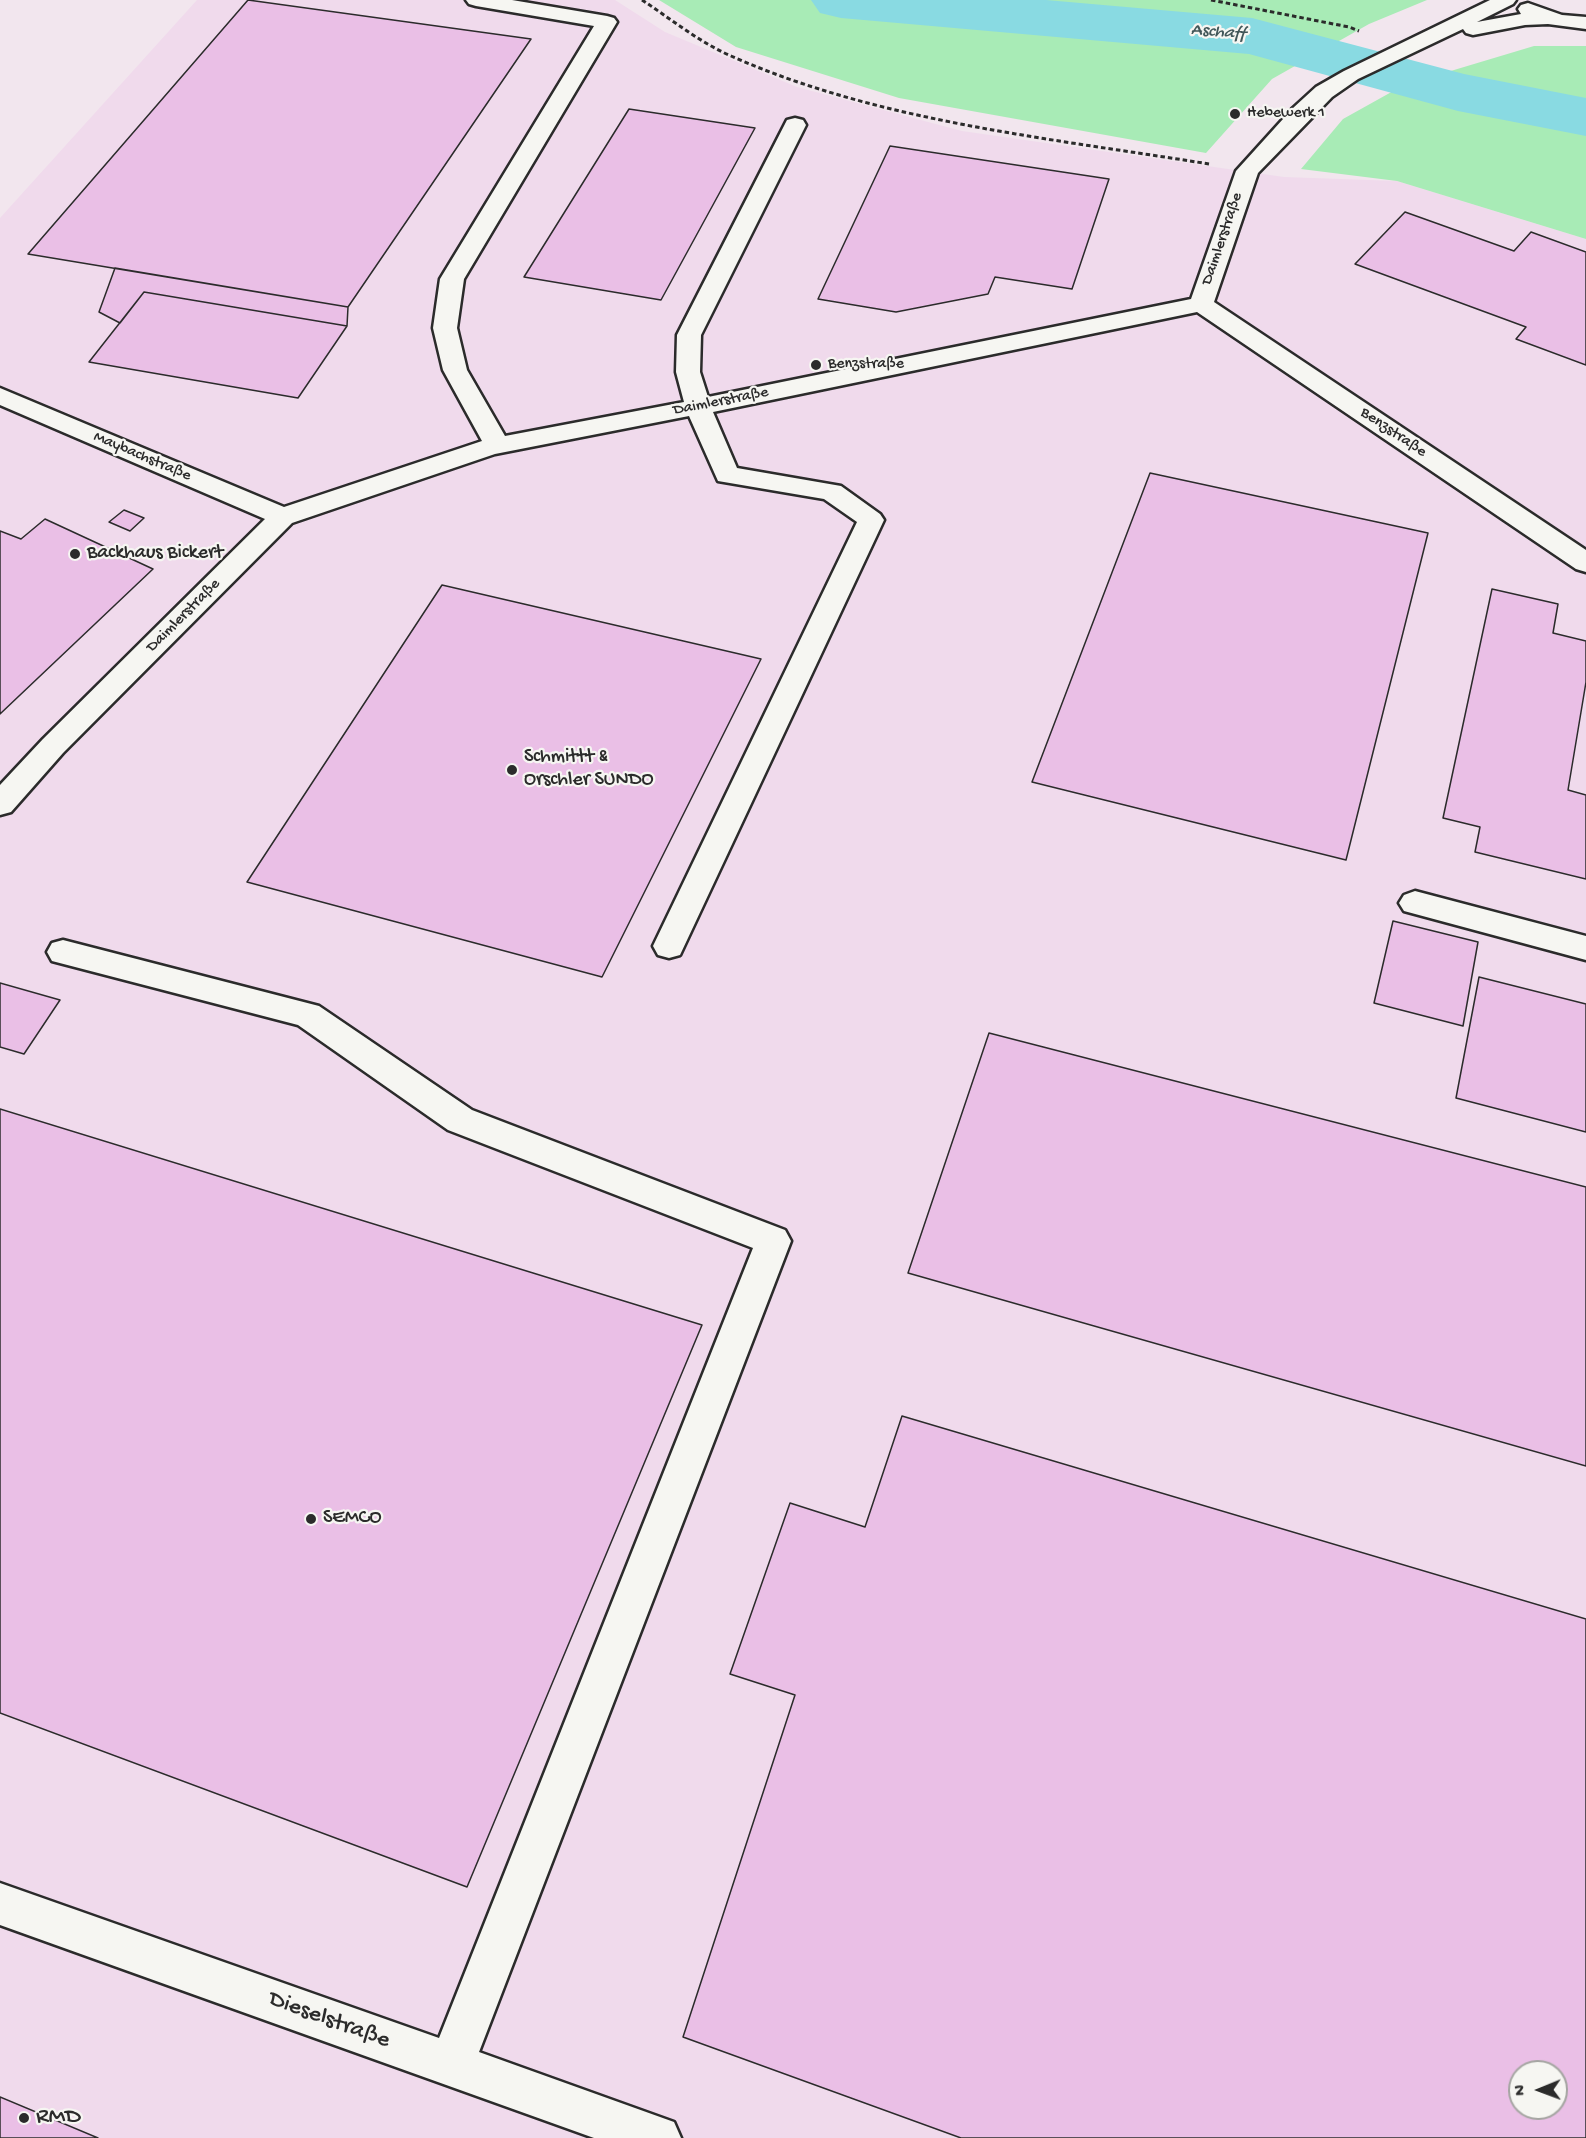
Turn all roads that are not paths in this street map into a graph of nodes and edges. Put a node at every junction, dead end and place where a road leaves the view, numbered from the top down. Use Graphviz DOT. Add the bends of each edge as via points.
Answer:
graph roads {
  1 [pos="476,0"];
  2 [pos="1506,0"];
  3 [pos="1518,0"];
  4 [pos="1547,18"];
  5 [pos="1586,23"];
  6 [pos="1428,39"];
  7 [pos="795,125"];
  8 [pos="1201,304"];
  9 [pos="0,396"];
  10 [pos="698,407"];
  11 [pos="497,445"];
  12 [pos="284,517"];
  13 [pos="1586,563"];
  14 [pos="0,804"];
  15 [pos="1415,903"];
  16 [pos="669,946"];
  17 [pos="1586,948"];
  18 [pos="63,952"];
  19 [pos="0,1904"];
  20 [pos="451,2065"];
  21 [pos="658,2138"];
  1 -- 11 [label="street" via="608,22 452,279 445,328 455,370"];
  2 -- 6 [label="street, Daimlerstraße"];
  3 -- 4 [label="street"];
  4 -- 5 [label="street"];
  4 -- 6 [label="street, Daimlerstraße"];
  6 -- 8 [label="street, Daimlerstraße" via="1324,92 1247,171"];
  7 -- 10 [label="street" via="689,335 688,372"];
  8 -- 10 [label="street, Daimlerstraße"];
  8 -- 13 [label="street, Benzstraße"];
  9 -- 12 [label="street, Maybachstraße"];
  10 -- 11 [label="street, Daimlerstraße"];
  10 -- 16 [label="street" via="727,475 832,492 871,520"];
  11 -- 12 [label="street, Daimlerstraße"];
  12 -- 14 [label="street, Daimlerstraße" via="53,746"];
  15 -- 17 [label="street"];
  18 -- 20 [label="street" via="308,1015 460,1120 772,1241"];
  19 -- 20 [label="street, Dieselstraße"];
  20 -- 21 [label="street, Dieselstraße"];
}
